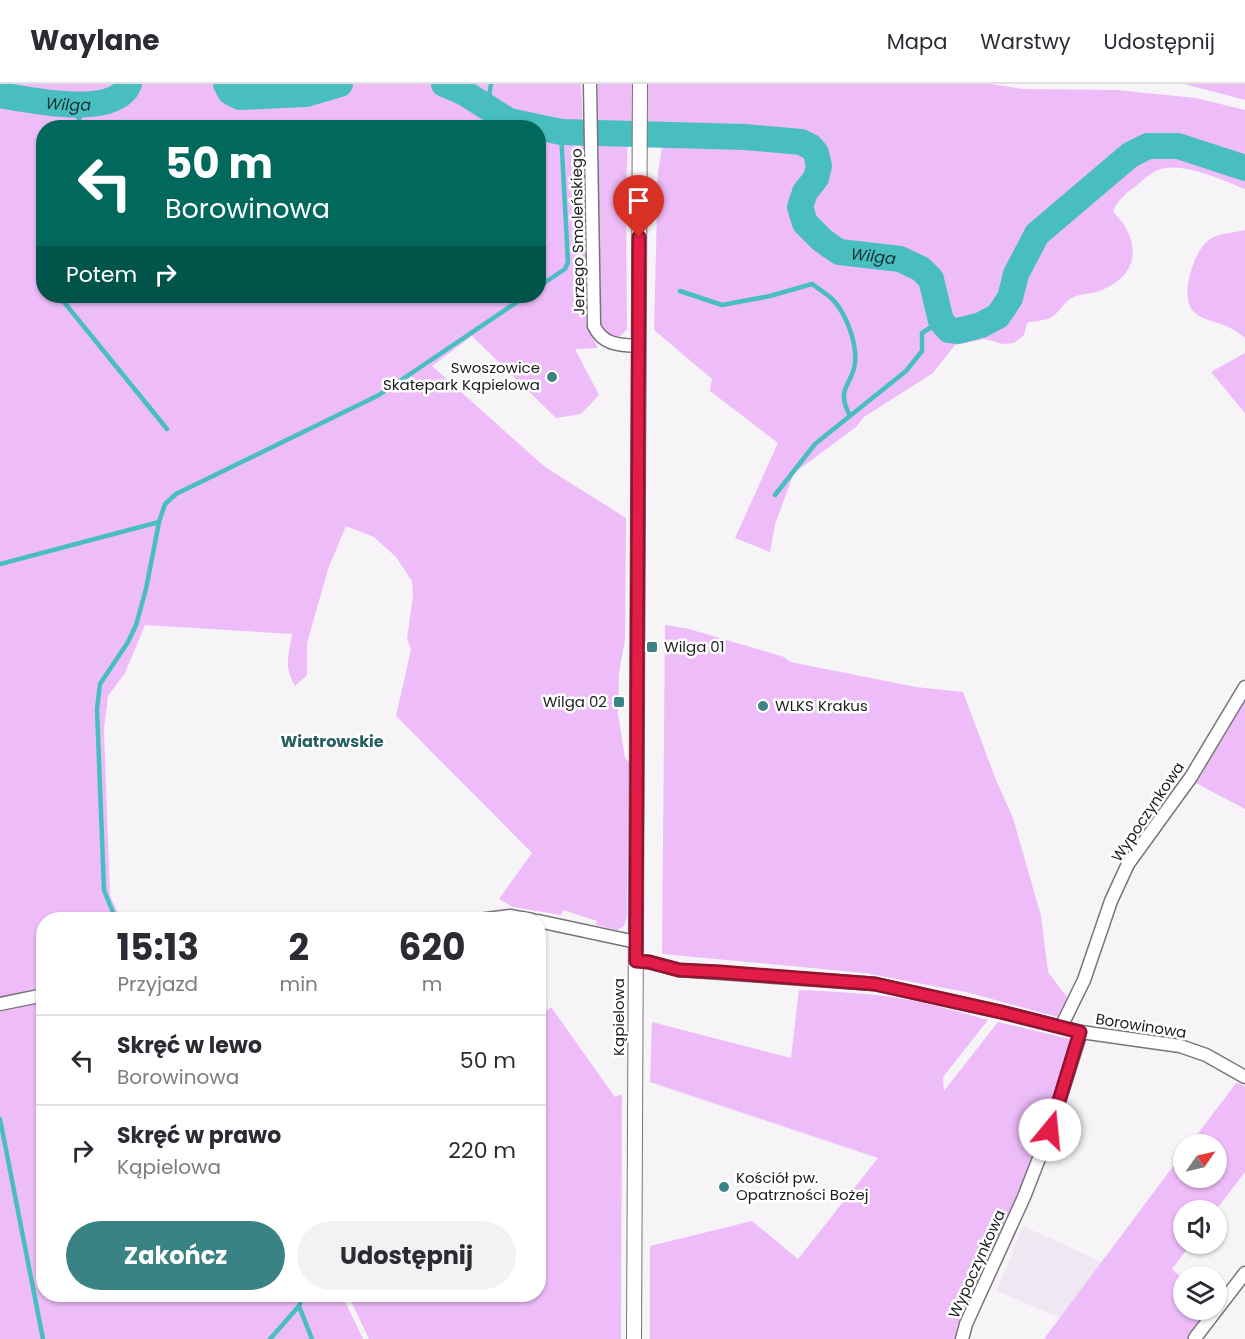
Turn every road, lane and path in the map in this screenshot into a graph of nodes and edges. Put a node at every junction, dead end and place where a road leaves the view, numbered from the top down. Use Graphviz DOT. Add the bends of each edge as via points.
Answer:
graph roads {
  1 [pos="590,84"];
  2 [pos="640,84"];
  3 [pos="639,346"];
  4 [pos="1245,687"];
  5 [pos="546,923"];
  6 [pos="636,942"];
  7 [pos="636,961"];
  8 [pos="36,997"];
  9 [pos="0,1004"];
  10 [pos="1061,1028"];
  11 [pos="1080,1032"];
  12 [pos="1245,1077"];
  13 [pos="1245,1273"];
  14 [pos="1195,1338"];
  15 [pos="634,1339"];
  16 [pos="962,1339"];
  1 -- 3 [label="street, Jerzego Smoleńskiego" via="594,326 605,341"];
  2 -- 3 [label="street, Kąpielowa"];
  3 -- 6 [label="street, Kąpielowa"];
  4 -- 10 [label="street, Wypoczynkowa" via="1191,777 1128,864 1084,980"];
  5 -- 6 [label="street"];
  6 -- 7 [label="street, Kąpielowa"];
  7 -- 10 [label="street, Borowinowa" via="679,970 875,984"];
  7 -- 15 [label="street, Kąpielowa"];
  8 -- 9 [label="street"];
  10 -- 11 [label="street, Borowinowa"];
  11 -- 12 [label="street, Borowinowa" via="1180,1046 1206,1055"];
  11 -- 16 [label="street, Wypoczynkowa" via="1050,1130"];
  13 -- 14 [label="street"];
}
